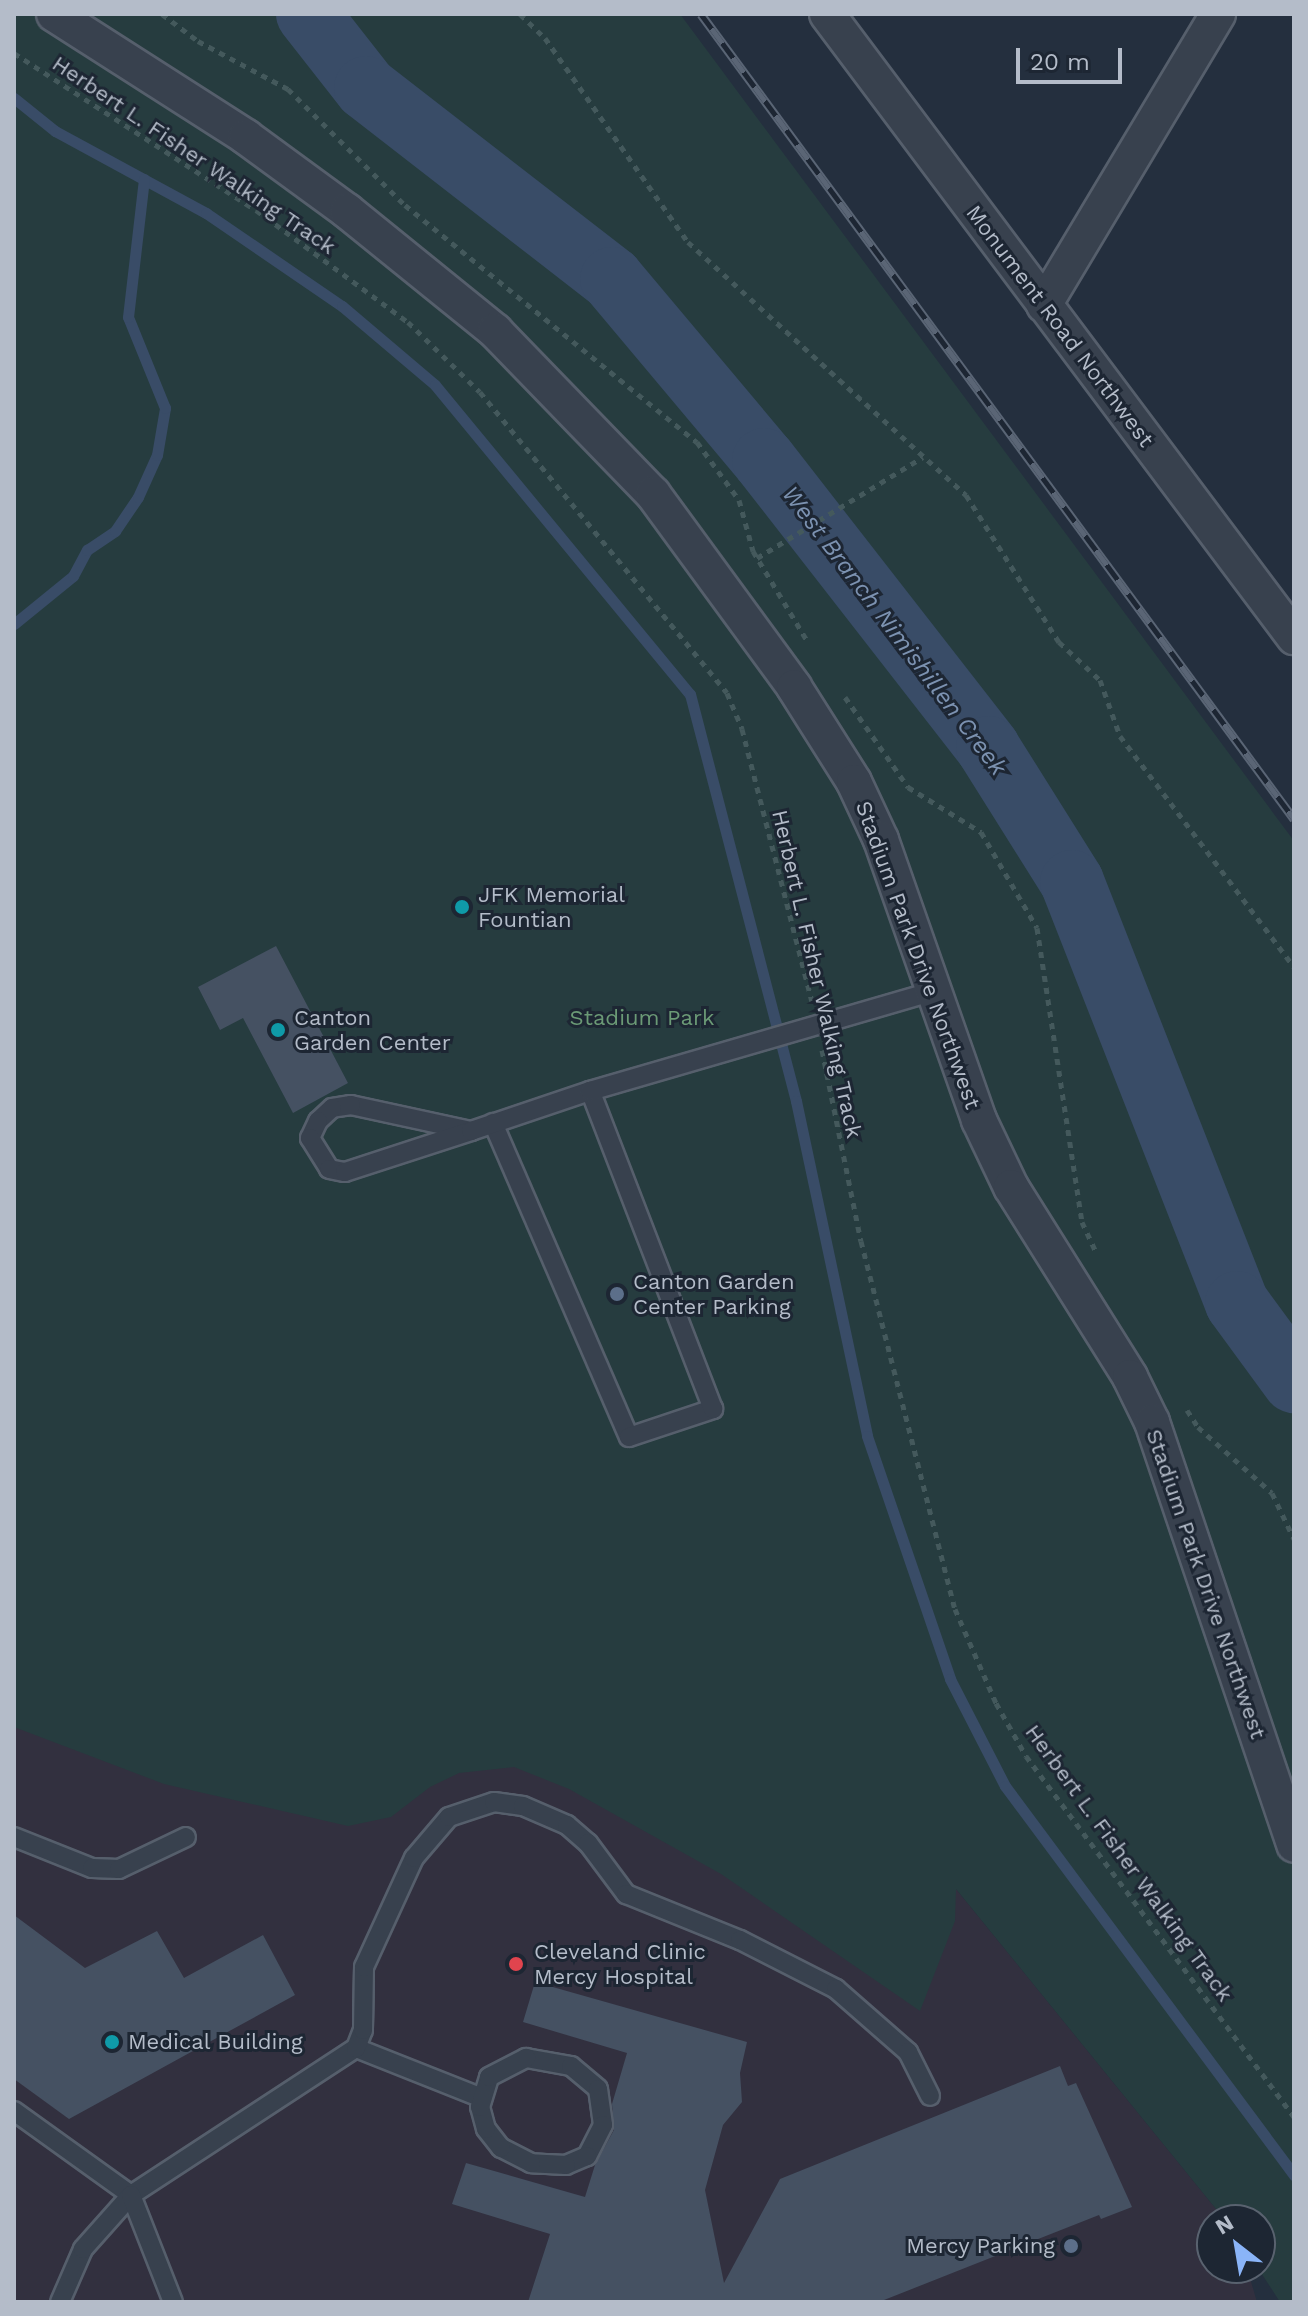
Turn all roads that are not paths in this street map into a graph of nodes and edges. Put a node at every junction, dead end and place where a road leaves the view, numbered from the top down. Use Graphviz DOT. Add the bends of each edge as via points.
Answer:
graph roads {
  1 [pos="54,14"];
  2 [pos="827,14"];
  3 [pos="1218,14"];
  4 [pos="1044,305"];
  5 [pos="1294,637"];
  6 [pos="935,991"];
  7 [pos="590,1091"];
  8 [pos="493,1123"];
  9 [pos="471,1131"];
  10 [pos="14,1837"];
  11 [pos="186,1837"];
  12 [pos="1294,1845"];
  13 [pos="356,2048"];
  14 [pos="930,2096"];
  15 [pos="482,2098"];
  16 [pos="14,2111"];
  17 [pos="131,2195"];
  18 [pos="60,2302"];
  19 [pos="173,2302"];
  1 -- 6 [label="street, Stadium Park Drive Northwest" via="246,137 347,211 495,331 599,434 696,551 854,782 881,840"];
  2 -- 4 [label="street, Monument Road Northwest"];
  3 -- 4 [label="street"];
  4 -- 5 [label="street, Monument Road Northwest"];
  6 -- 7 [label="lane"];
  6 -- 12 [label="street, Stadium Park Drive Northwest" via="979,1120 1011,1187 1130,1377 1152,1422"];
  7 -- 8 [label="lane"];
  7 -- 8 [label="lane" via="713,1409 629,1437"];
  8 -- 9 [label="lane"];
  9 -- 9 [label="lane" via="345,1172 329,1169 310,1138 332,1108 351,1105"];
  10 -- 11 [label="lane" via="92,1868 119,1869"];
  13 -- 14 [label="lane" via="363,2030 364,1967 414,1858 449,1817 479,1805 509,1803 558,1818 579,1833 626,1894 740,1940 836,1989 908,2052"];
  13 -- 15 [label="lane"];
  13 -- 17 [label="lane"];
  15 -- 15 [label="lane" via="489,2077 507,2064 526,2058 559,2061 582,2071 598,2089 605,2112 600,2136 576,2162 531,2163 494,2140 481,2118"];
  16 -- 17 [label="lane"];
  17 -- 18 [label="lane" via="83,2249"];
  17 -- 19 [label="lane"];
}
